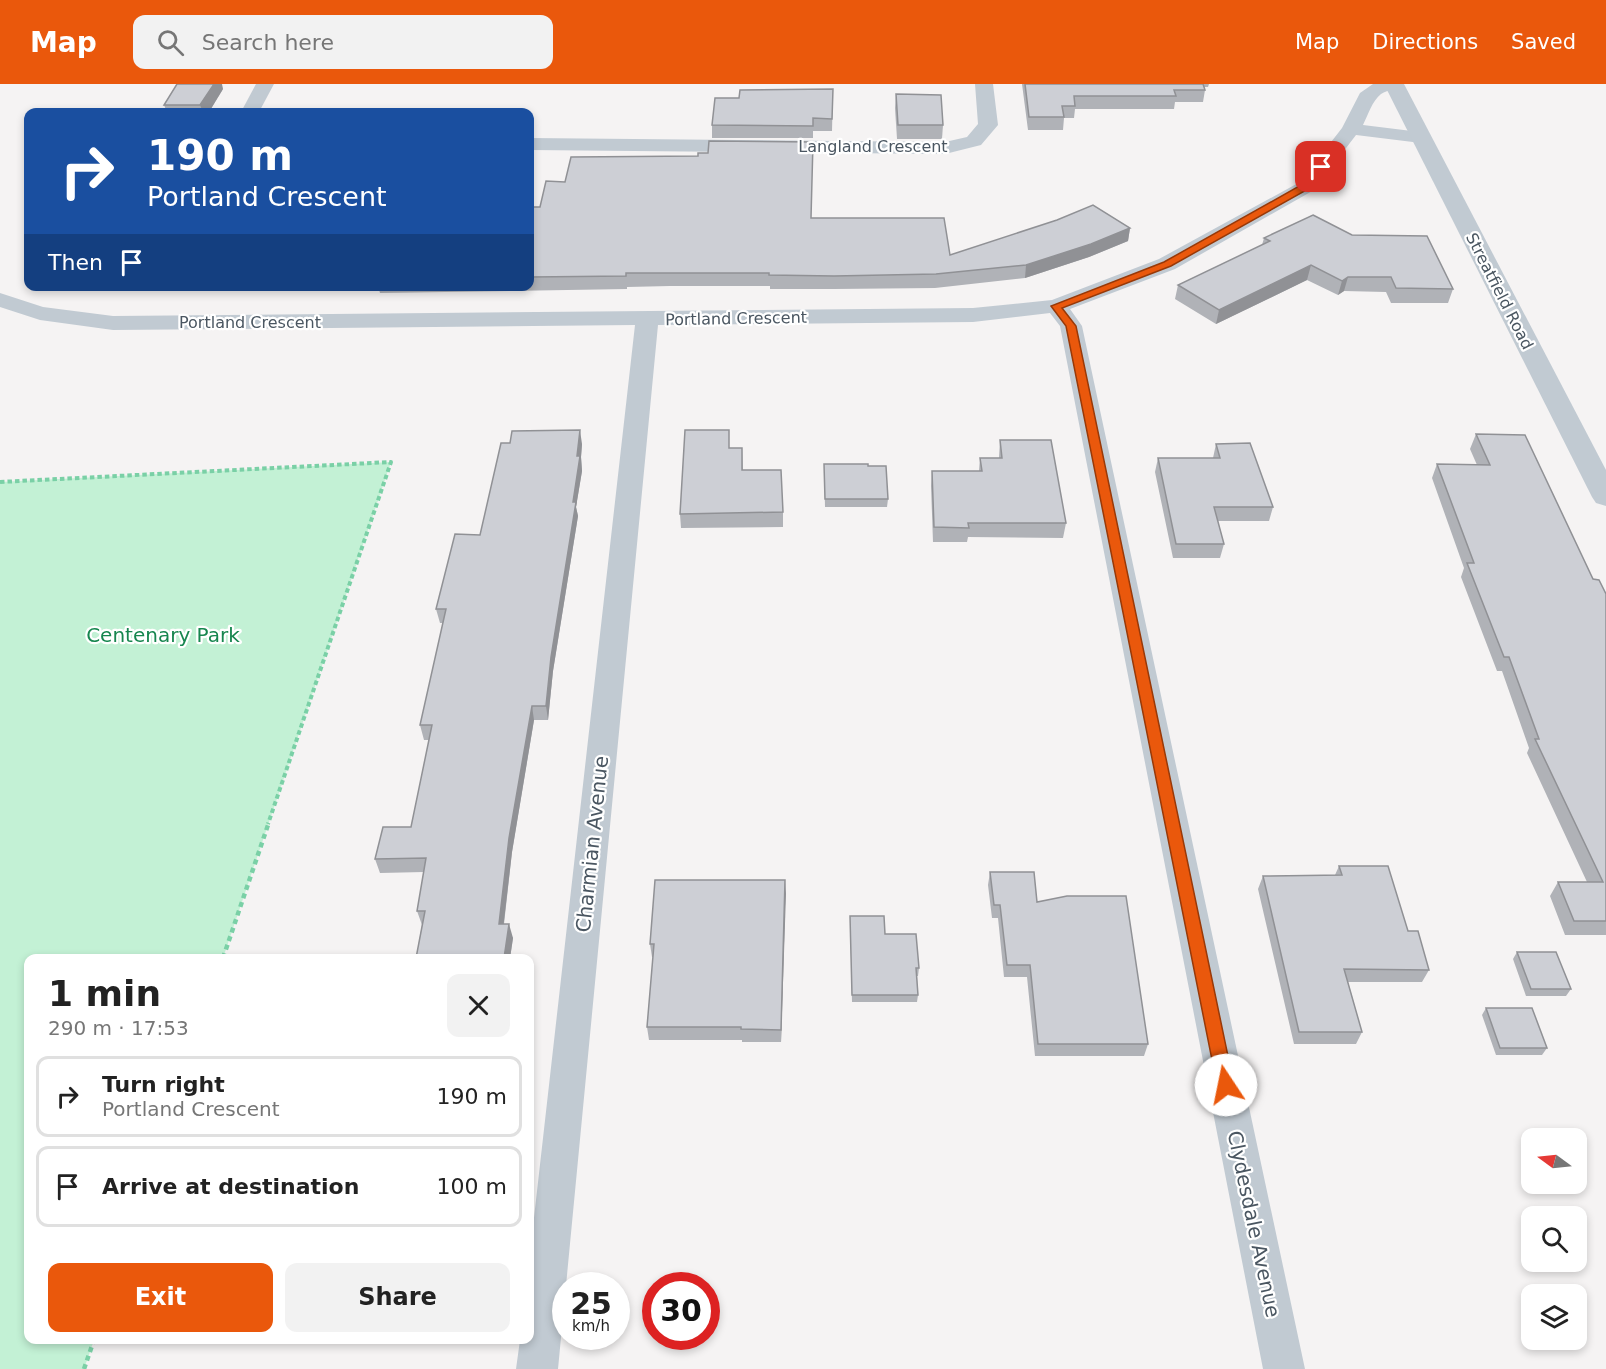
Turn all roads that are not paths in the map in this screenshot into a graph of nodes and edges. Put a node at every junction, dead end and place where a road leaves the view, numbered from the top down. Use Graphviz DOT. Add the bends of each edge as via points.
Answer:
graph roads {
  1 [pos="265,84"];
  2 [pos="984,84"];
  3 [pos="1394,84"];
  4 [pos="252,108"];
  5 [pos="1351,129"];
  6 [pos="1421,137"];
  7 [pos="534,144"];
  8 [pos="0,300"];
  9 [pos="1056,306"];
  10 [pos="647,319"];
  11 [pos="1606,497"];
  12 [pos="537,1369"];
  13 [pos="1284,1369"];
  1 -- 4 [label="street"];
  2 -- 7 [label="street, Langland Crescent" via="988,125 974,141 945,148"];
  3 -- 5 [label="street, Portland Crescent" via="1376,89 1367,97"];
  3 -- 6 [label="street, Streatfield Road"];
  5 -- 6 [label="street"];
  5 -- 9 [label="street, Portland Crescent" via="1306,186 1167,264"];
  6 -- 11 [label="street, Streatfield Road"];
  8 -- 10 [label="street, Portland Crescent" via="40,313 114,323"];
  9 -- 10 [label="street, Portland Crescent" via="974,315"];
  9 -- 13 [label="street, Clydesdale Avenue" via="1071,326"];
  10 -- 12 [label="street, Charmian Avenue"];
}
